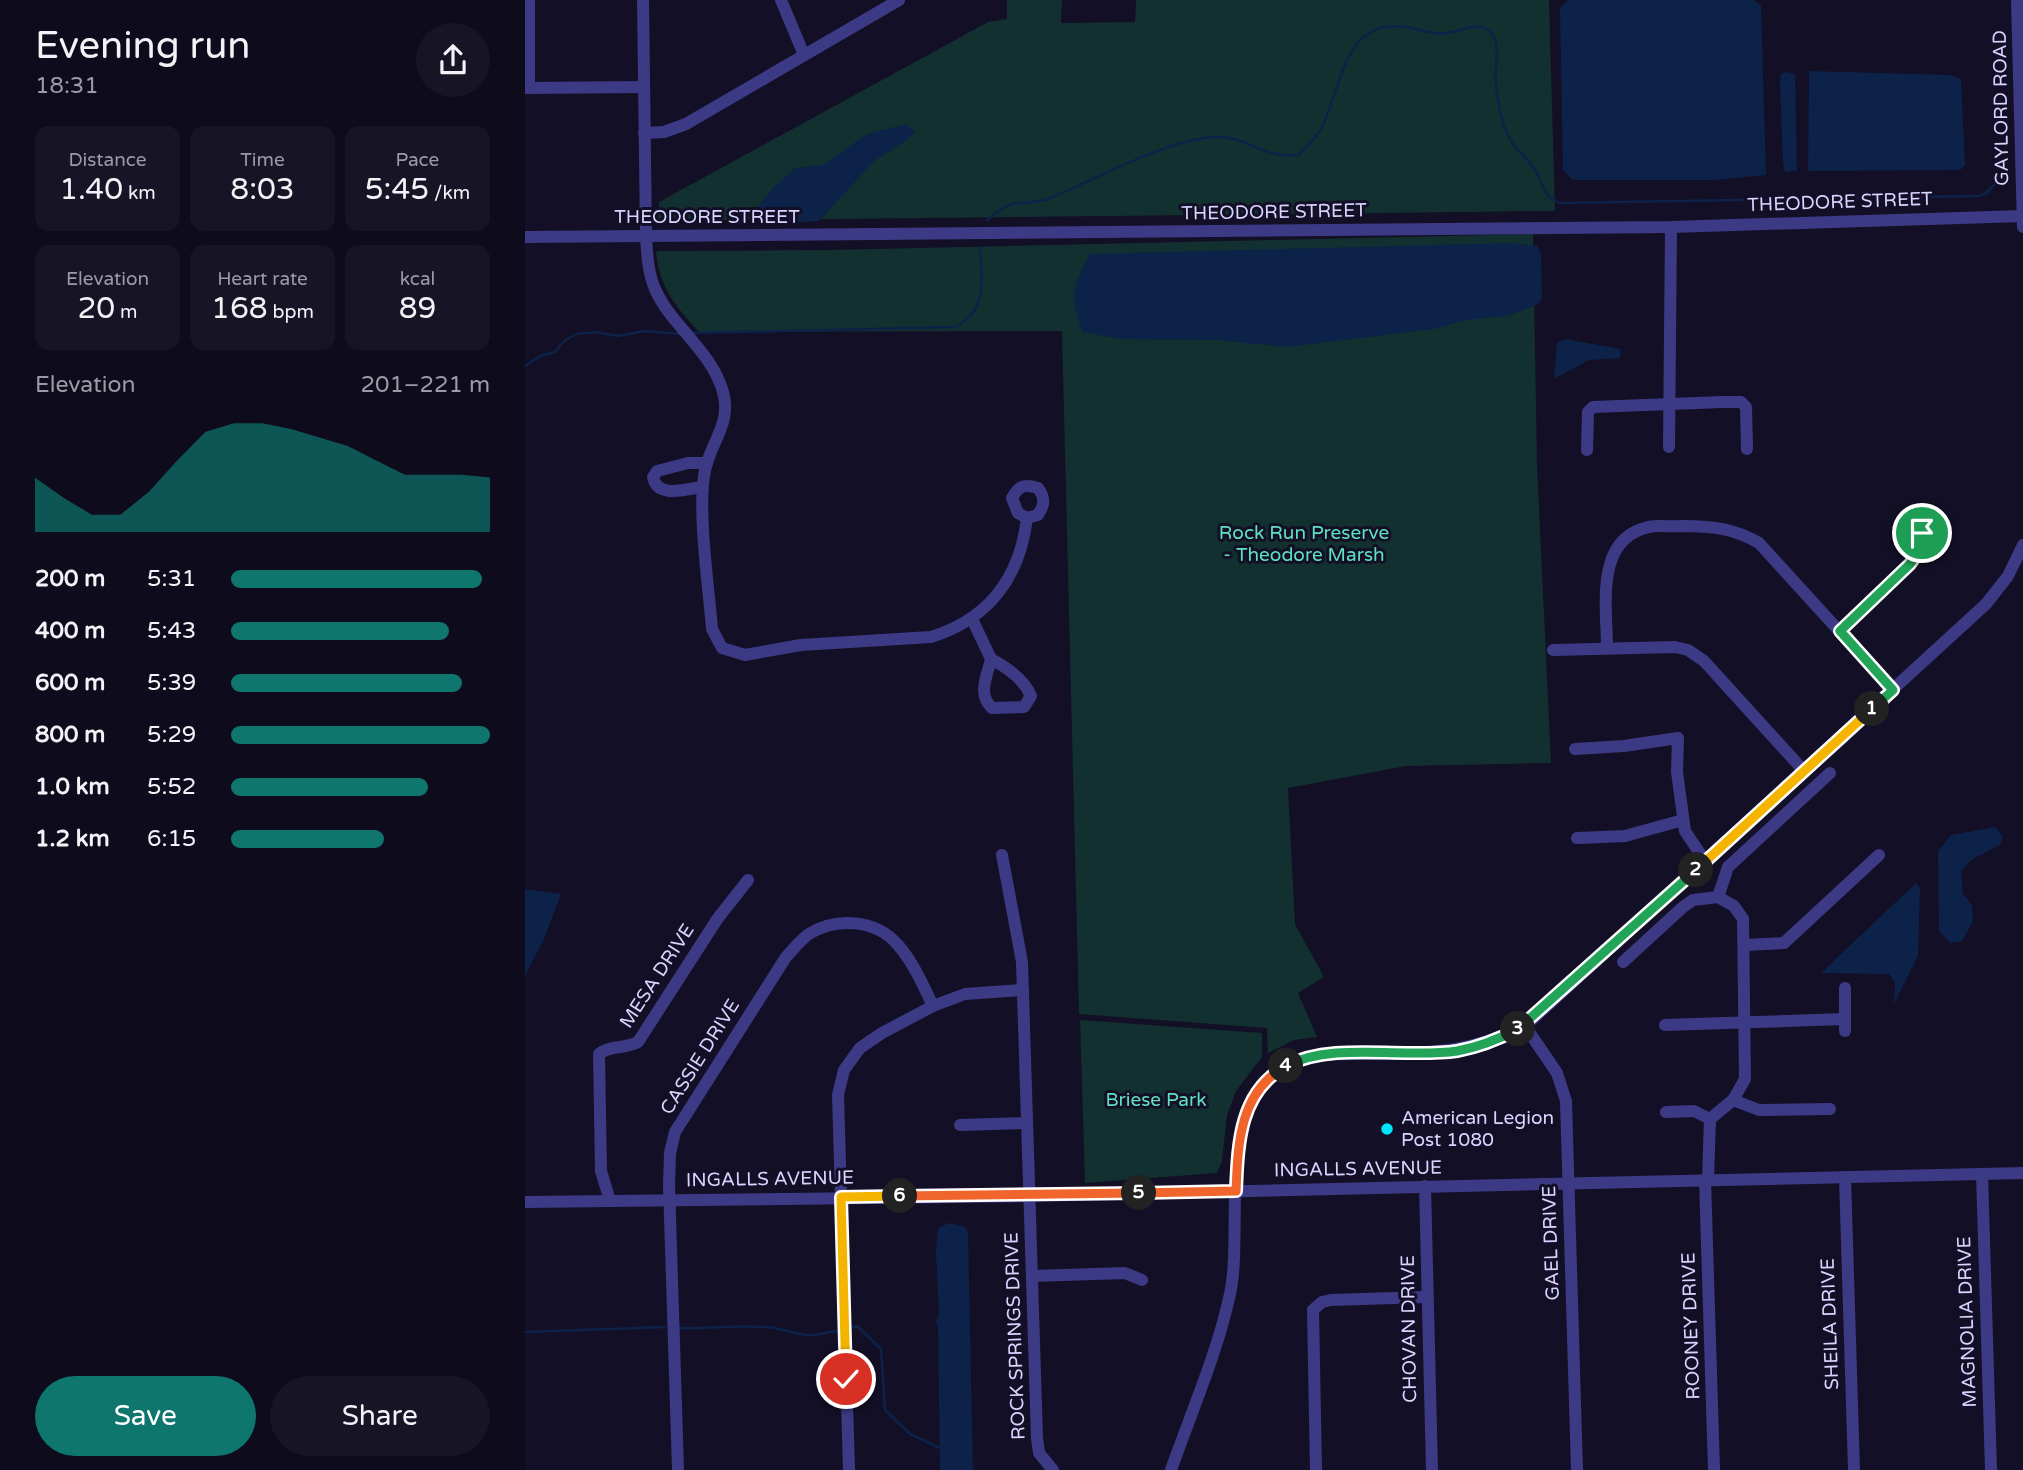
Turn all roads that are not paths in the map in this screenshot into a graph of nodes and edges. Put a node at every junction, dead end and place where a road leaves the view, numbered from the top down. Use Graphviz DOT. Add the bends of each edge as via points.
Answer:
graph roads {
  1 [pos="529,0"];
  2 [pos="643,0"];
  3 [pos="781,0"];
  4 [pos="899,0"];
  5 [pos="2017,0"];
  6 [pos="804,55"];
  7 [pos="644,87"];
  8 [pos="527,88"];
  9 [pos="644,134"];
  10 [pos="2023,216"];
  11 [pos="1671,227"];
  12 [pos="2023,228"];
  13 [pos="646,236"];
  14 [pos="525,237"];
  15 [pos="1667,403"];
  16 [pos="1669,447"];
  17 [pos="1747,449"];
  18 [pos="1587,450"];
  19 [pos="706,463"];
  20 [pos="702,487"];
  21 [pos="1027,519"];
  22 [pos="1922,533"];
  23 [pos="2023,545"];
  24 [pos="972,619"];
  25 [pos="1840,631"];
  26 [pos="1607,648"];
  27 [pos="1553,650"];
  28 [pos="991,659"];
  29 [pos="1893,690"];
  30 [pos="1576,749"];
  31 [pos="1804,771"];
  32 [pos="1830,774"];
  33 [pos="1683,820"];
  34 [pos="1577,838"];
  35 [pos="1002,855"];
  36 [pos="1879,855"];
  37 [pos="1705,861"];
  38 [pos="748,880"];
  39 [pos="1718,897"];
  40 [pos="1745,945"];
  41 [pos="1623,962"];
  42 [pos="1845,988"];
  43 [pos="1023,990"];
  44 [pos="933,1006"];
  45 [pos="1746,1022"];
  46 [pos="1665,1025"];
  47 [pos="1525,1026"];
  48 [pos="1733,1100"];
  49 [pos="1829,1109"];
  50 [pos="1666,1112"];
  51 [pos="1710,1119"];
  52 [pos="1026,1123"];
  53 [pos="960,1125"];
  54 [pos="2023,1173"];
  55 [pos="1982,1174"];
  56 [pos="1845,1177"];
  57 [pos="1707,1180"];
  58 [pos="1568,1183"];
  59 [pos="1426,1186"];
  60 [pos="1236,1191"];
  61 [pos="1030,1196"];
  62 [pos="841,1197"];
  63 [pos="670,1199"];
  64 [pos="610,1201"];
  65 [pos="525,1202"];
  66 [pos="1032,1276"];
  67 [pos="1142,1280"];
  68 [pos="1426,1297"];
  69 [pos="678,1470"];
  70 [pos="849,1470"];
  71 [pos="1053,1470"];
  72 [pos="1171,1470"];
  73 [pos="1317,1470"];
  74 [pos="1432,1470"];
  75 [pos="1577,1470"];
  76 [pos="1714,1470"];
  77 [pos="1854,1470"];
  78 [pos="1991,1470"];
  1 -- 8 [label="street"];
  2 -- 7 [label="street"];
  3 -- 6 [label="street"];
  4 -- 6 [label="street"];
  5 -- 10 [label="street, GAYLORD ROAD"];
  6 -- 9 [label="street" via="686,124"];
  7 -- 8 [label="street"];
  7 -- 9 [label="street"];
  9 -- 13 [label="street"];
  10 -- 11 [label="street, THEODORE STREET"];
  10 -- 12 [label="street, GAYLORD ROAD"];
  11 -- 13 [label="street, THEODORE STREET"];
  11 -- 15 [label="street"];
  13 -- 14 [label="street, THEODORE STREET"];
  13 -- 19 [label="street" via="655,290 713,369 723,391 723,427"];
  15 -- 16 [label="street"];
  15 -- 17 [label="street" via="1741,402 1746,407"];
  15 -- 18 [label="street" via="1593,407 1588,412"];
  19 -- 20 [label="street"];
  19 -- 20 [label="street" via="657,471 653,477 655,486 663,491"];
  20 -- 24 [label="street" via="712,629 722,648 734,654 932,637"];
  21 -- 24 [label="street" via="1019,559 1008,584"];
  22 -- 25 [label="street" via="1910,564"];
  23 -- 29 [label="street" via="2008,576 1986,604"];
  24 -- 28 [label="street"];
  25 -- 26 [label="street" via="1759,543 1745,534 1716,526 1649,527 1626,538 1610,562 1606,576"];
  25 -- 29 [label="street"];
  26 -- 27 [label="street"];
  26 -- 31 [label="street" via="1688,650"];
  29 -- 31 [label="street"];
  30 -- 33 [label="street" via="1678,738"];
  31 -- 37 [label="street"];
  32 -- 39 [label="street" via="1728,867"];
  33 -- 34 [label="street" via="1625,836"];
  33 -- 37 [label="street" via="1690,842"];
  35 -- 43 [label="street, ROCK SPRINGS DRIVE"];
  36 -- 40 [label="street" via="1784,943"];
  37 -- 47 [label="street"];
  38 -- 64 [label="street, MESA DRIVE" via="638,1042 599,1054 601,1171"];
  39 -- 40 [label="street" via="1734,906 1743,919"];
  39 -- 41 [label="street" via="1693,900"];
  40 -- 45 [label="street"];
  42 -- 45 [label="street" via="1845,1025"];
  43 -- 44 [label="street" via="965,994"];
  43 -- 52 [label="street, ROCK SPRINGS DRIVE"];
  44 -- 62 [label="street" via="860,1048 844,1070 838,1095"];
  44 -- 63 [label="street, CASSIE DRIVE" via="908,958 882,932 850,922 831,924 807,935 786,957 675,1132"];
  45 -- 46 [label="street"];
  45 -- 48 [label="street" via="1745,1079"];
  47 -- 58 [label="street, GAEL DRIVE" via="1557,1073 1566,1101"];
  47 -- 60 [label="street" via="1495,1041 1457,1051 1320,1055 1275,1072 1256,1091 1245,1114 1238,1140"];
  48 -- 49 [label="street" via="1759,1110"];
  48 -- 51 [label="street"];
  50 -- 51 [label="street" via="1694,1111"];
  51 -- 57 [label="street, ROONEY DRIVE"];
  52 -- 53 [label="street"];
  52 -- 61 [label="street, ROCK SPRINGS DRIVE"];
  54 -- 55 [label="street, INGALLS AVENUE"];
  55 -- 56 [label="street, INGALLS AVENUE"];
  55 -- 78 [label="street, MAGNOLIA DRIVE"];
  56 -- 57 [label="street, INGALLS AVENUE"];
  56 -- 77 [label="street, SHEILA DRIVE"];
  57 -- 58 [label="street, INGALLS AVENUE"];
  57 -- 76 [label="street, ROONEY DRIVE"];
  58 -- 59 [label="street, INGALLS AVENUE"];
  58 -- 75 [label="street, GAEL DRIVE"];
  59 -- 60 [label="street, INGALLS AVENUE"];
  59 -- 68 [label="street, CHOVAN DRIVE"];
  60 -- 61 [label="street, INGALLS AVENUE"];
  60 -- 72 [label="street" via="1230,1294"];
  61 -- 62 [label="street, INGALLS AVENUE"];
  61 -- 66 [label="street, ROCK SPRINGS DRIVE"];
  62 -- 63 [label="street, INGALLS AVENUE"];
  62 -- 70 [label="street"];
  63 -- 64 [label="street, INGALLS AVENUE"];
  63 -- 69 [label="street, CASSIE DRIVE"];
  64 -- 65 [label="street, INGALLS AVENUE"];
  66 -- 67 [label="street" via="1125,1273"];
  66 -- 71 [label="street, ROCK SPRINGS DRIVE" via="1037,1438 1039,1453"];
  68 -- 73 [label="street" via="1322,1301 1313,1310"];
  68 -- 74 [label="street, CHOVAN DRIVE"];
}
